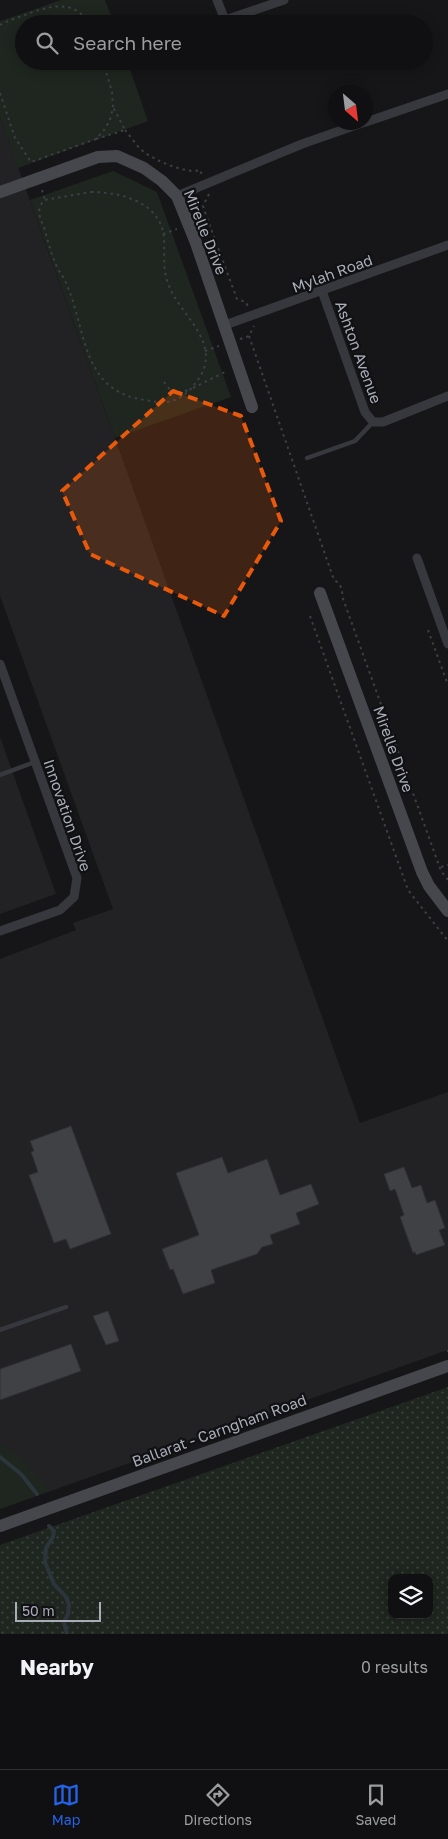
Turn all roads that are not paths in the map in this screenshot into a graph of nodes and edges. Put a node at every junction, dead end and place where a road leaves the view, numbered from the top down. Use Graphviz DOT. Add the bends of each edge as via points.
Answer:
graph roads {
  1 [pos="217,0"];
  2 [pos="284,0"];
  3 [pos="223,15"];
  4 [pos="240,15"];
  5 [pos="448,94"];
  6 [pos="373,119"];
  7 [pos="342,130"];
  8 [pos="0,192"];
  9 [pos="177,196"];
  10 [pos="448,246"];
  11 [pos="322,291"];
  12 [pos="225,325"];
  13 [pos="448,396"];
  14 [pos="252,407"];
  15 [pos="372,422"];
  16 [pos="307,458"];
  17 [pos="417,558"];
  18 [pos="320,593"];
  19 [pos="448,644"];
  20 [pos="0,664"];
  21 [pos="35,762"];
  22 [pos="0,775"];
  23 [pos="448,911"];
  24 [pos="0,931"];
  25 [pos="66,1307"];
  26 [pos="0,1330"];
  27 [pos="448,1366"];
  28 [pos="0,1526"];
  1 -- 3 [label="street"];
  2 -- 4 [label="street"];
  5 -- 6 [label="street"];
  7 -- 9 [label="street"];
  8 -- 9 [label="street, Mirelle Drive" via="98,156 117,156 144,168"];
  9 -- 12 [label="street, Mirelle Drive"];
  10 -- 11 [label="street, Mylah Road"];
  11 -- 12 [label="street, Mylah Road"];
  11 -- 15 [label="street, Ashton Avenue" via="365,412"];
  12 -- 14 [label="street, Mirelle Drive"];
  13 -- 15 [label="street, Ashton Avenue" via="383,422"];
  15 -- 16 [label="lane, Ashton Avenue" via="355,441"];
  17 -- 19 [label="street"];
  18 -- 23 [label="street, Mirelle Drive" via="422,872"];
  20 -- 21 [label="street, Innovation Drive"];
  21 -- 22 [label="lane"];
  21 -- 24 [label="street, Innovation Drive" via="77,878 74,897 60,910"];
  25 -- 26 [label="lane"];
  27 -- 28 [label="street, Ballarat - Carngham Road"];
}
